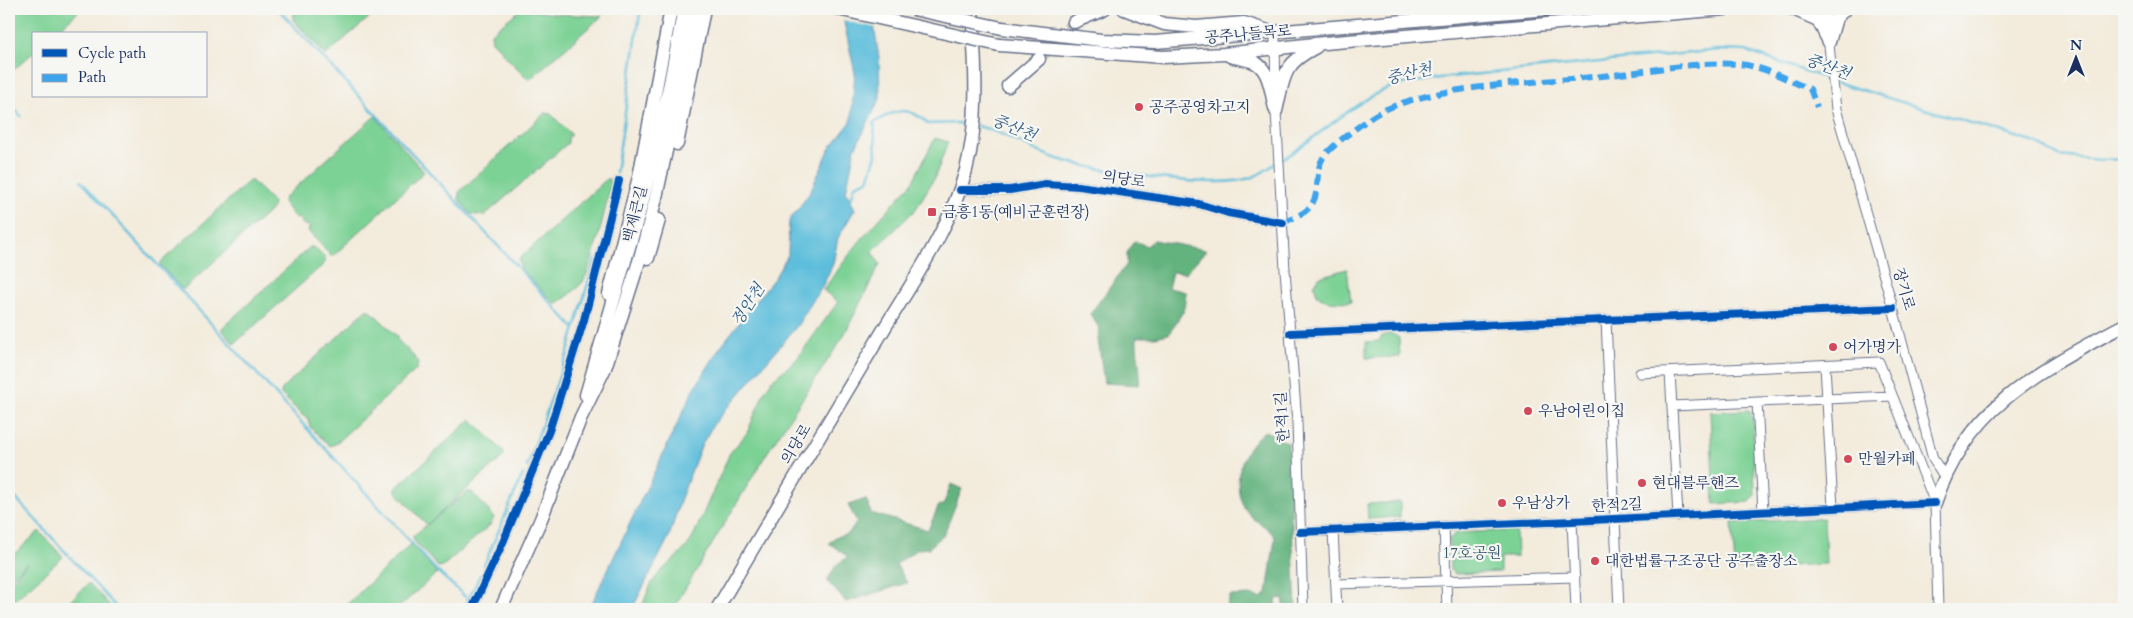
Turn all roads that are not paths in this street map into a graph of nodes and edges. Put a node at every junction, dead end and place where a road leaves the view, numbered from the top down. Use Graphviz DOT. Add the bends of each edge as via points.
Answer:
graph roads {
  1 [pos="671,9"];
  2 [pos="838,9"];
  3 [pos="913,9"];
  4 [pos="972,9"];
  5 [pos="1105,9"];
  6 [pos="1124,9"];
  7 [pos="1548,9"];
  8 [pos="1725,9"];
  9 [pos="1793,9"];
  10 [pos="1825,9"];
  11 [pos="1845,9"];
  12 [pos="694,10"];
  13 [pos="1074,22"];
  14 [pos="1275,33"];
  15 [pos="1324,43"];
  16 [pos="1829,46"];
  17 [pos="1275,48"];
  18 [pos="1224,54"];
  19 [pos="1039,59"];
  20 [pos="1008,86"];
  21 [pos="1276,111"];
  22 [pos="619,181"];
  23 [pos="960,190"];
  24 [pos="1282,223"];
  25 [pos="1893,308"];
  26 [pos="1606,320"];
  27 [pos="2124,325"];
  28 [pos="611,327"];
  29 [pos="1290,333"];
  30 [pos="1825,365"];
  31 [pos="1670,372"];
  32 [pos="1640,373"];
  33 [pos="1892,396"];
  34 [pos="1827,400"];
  35 [pos="1757,402"];
  36 [pos="1672,406"];
  37 [pos="1944,476"];
  38 [pos="1935,503"];
  39 [pos="1833,508"];
  40 [pos="1763,511"];
  41 [pos="1678,516"];
  42 [pos="1616,519"];
  43 [pos="1572,521"];
  44 [pos="1444,526"];
  45 [pos="1333,531"];
  46 [pos="1300,532"];
  47 [pos="1575,577"];
  48 [pos="1446,581"];
  49 [pos="1336,584"];
  50 [pos="472,609"];
  51 [pos="500,609"];
  52 [pos="717,609"];
  53 [pos="1304,609"];
  54 [pos="1337,609"];
  55 [pos="1447,609"];
  56 [pos="1576,609"];
  57 [pos="1620,609"];
  58 [pos="1938,609"];
  1 -- 28 [label="main road" via="639,177 611,279"];
  2 -- 18 [label="main road, 공주나들목로, bridge" via="999,45 1164,57"];
  3 -- 14 [label="main road, 공주나들목로, bridge" via="1002,28 1101,40 1155,42"];
  4 -- 23 [label="main road, 의당로" via="976,97 972,139"];
  5 -- 13 [label="main road"];
  6 -- 14 [label="main road" via="1164,24 1196,27 1244,23"];
  7 -- 14 [label="main road, 공주나들목로"];
  8 -- 15 [label="main road, 공주나들목로"];
  9 -- 16 [label="main road" via="1818,20"];
  10 -- 16 [label="street"];
  11 -- 16 [label="main road" via="1836,18"];
  12 -- 28 [label="main road, 백제큰길" via="655,202 640,258"];
  14 -- 17 [label="street, 한적1길"];
  15 -- 17 [label="main road, 공주나들목로"];
  15 -- 21 [label="main road" via="1289,65"];
  16 -- 25 [label="street, 장기로" via="1836,109"];
  17 -- 18 [label="main road, 공주나들목로"];
  17 -- 21 [label="street, 한적1길"];
  18 -- 21 [label="main road" via="1253,61 1262,68"];
  19 -- 20 [label="main road"];
  21 -- 24 [label="street, 한적1길"];
  22 -- 50 [label="street" via="584,320 549,431"];
  23 -- 24 [label="street, 의당로" via="1010,190 1045,184 1079,186 1198,204"];
  23 -- 52 [label="main road, 의당로" via="948,218 907,290"];
  24 -- 29 [label="street, 한적1길"];
  25 -- 26 [label="street"];
  25 -- 37 [label="street, 장기로" via="1933,458"];
  26 -- 29 [label="street"];
  26 -- 42 [label="street, 한적2길"];
  27 -- 37 [label="main road" via="2056,362 2007,396 1978,426"];
  28 -- 51 [label="main road, 백제큰길" via="605,368"];
  29 -- 46 [label="street, 한적1길" via="1297,422"];
  30 -- 31 [label="street"];
  30 -- 33 [label="street" via="1879,362"];
  30 -- 34 [label="street"];
  31 -- 32 [label="street"];
  31 -- 36 [label="street"];
  33 -- 34 [label="street"];
  33 -- 38 [label="street"];
  34 -- 35 [label="street"];
  34 -- 39 [label="street"];
  35 -- 36 [label="street"];
  35 -- 40 [label="street"];
  36 -- 41 [label="street"];
  37 -- 38 [label="main road"];
  38 -- 39 [label="street, 한적2길"];
  38 -- 58 [label="street"];
  39 -- 40 [label="street, 한적2길"];
  40 -- 41 [label="street, 한적2길"];
  41 -- 42 [label="street, 한적2길"];
  42 -- 43 [label="street, 한적2길"];
  42 -- 57 [label="street, 한적2길"];
  43 -- 44 [label="street, 한적2길"];
  43 -- 47 [label="street, 한적2길"];
  44 -- 45 [label="street, 한적2길"];
  44 -- 48 [label="street"];
  45 -- 46 [label="street, 한적2길"];
  45 -- 49 [label="street"];
  46 -- 53 [label="street, 한적1길"];
  47 -- 48 [label="street"];
  47 -- 56 [label="street, 한적2길"];
  48 -- 49 [label="street"];
  48 -- 55 [label="street"];
  49 -- 54 [label="street"];
}
